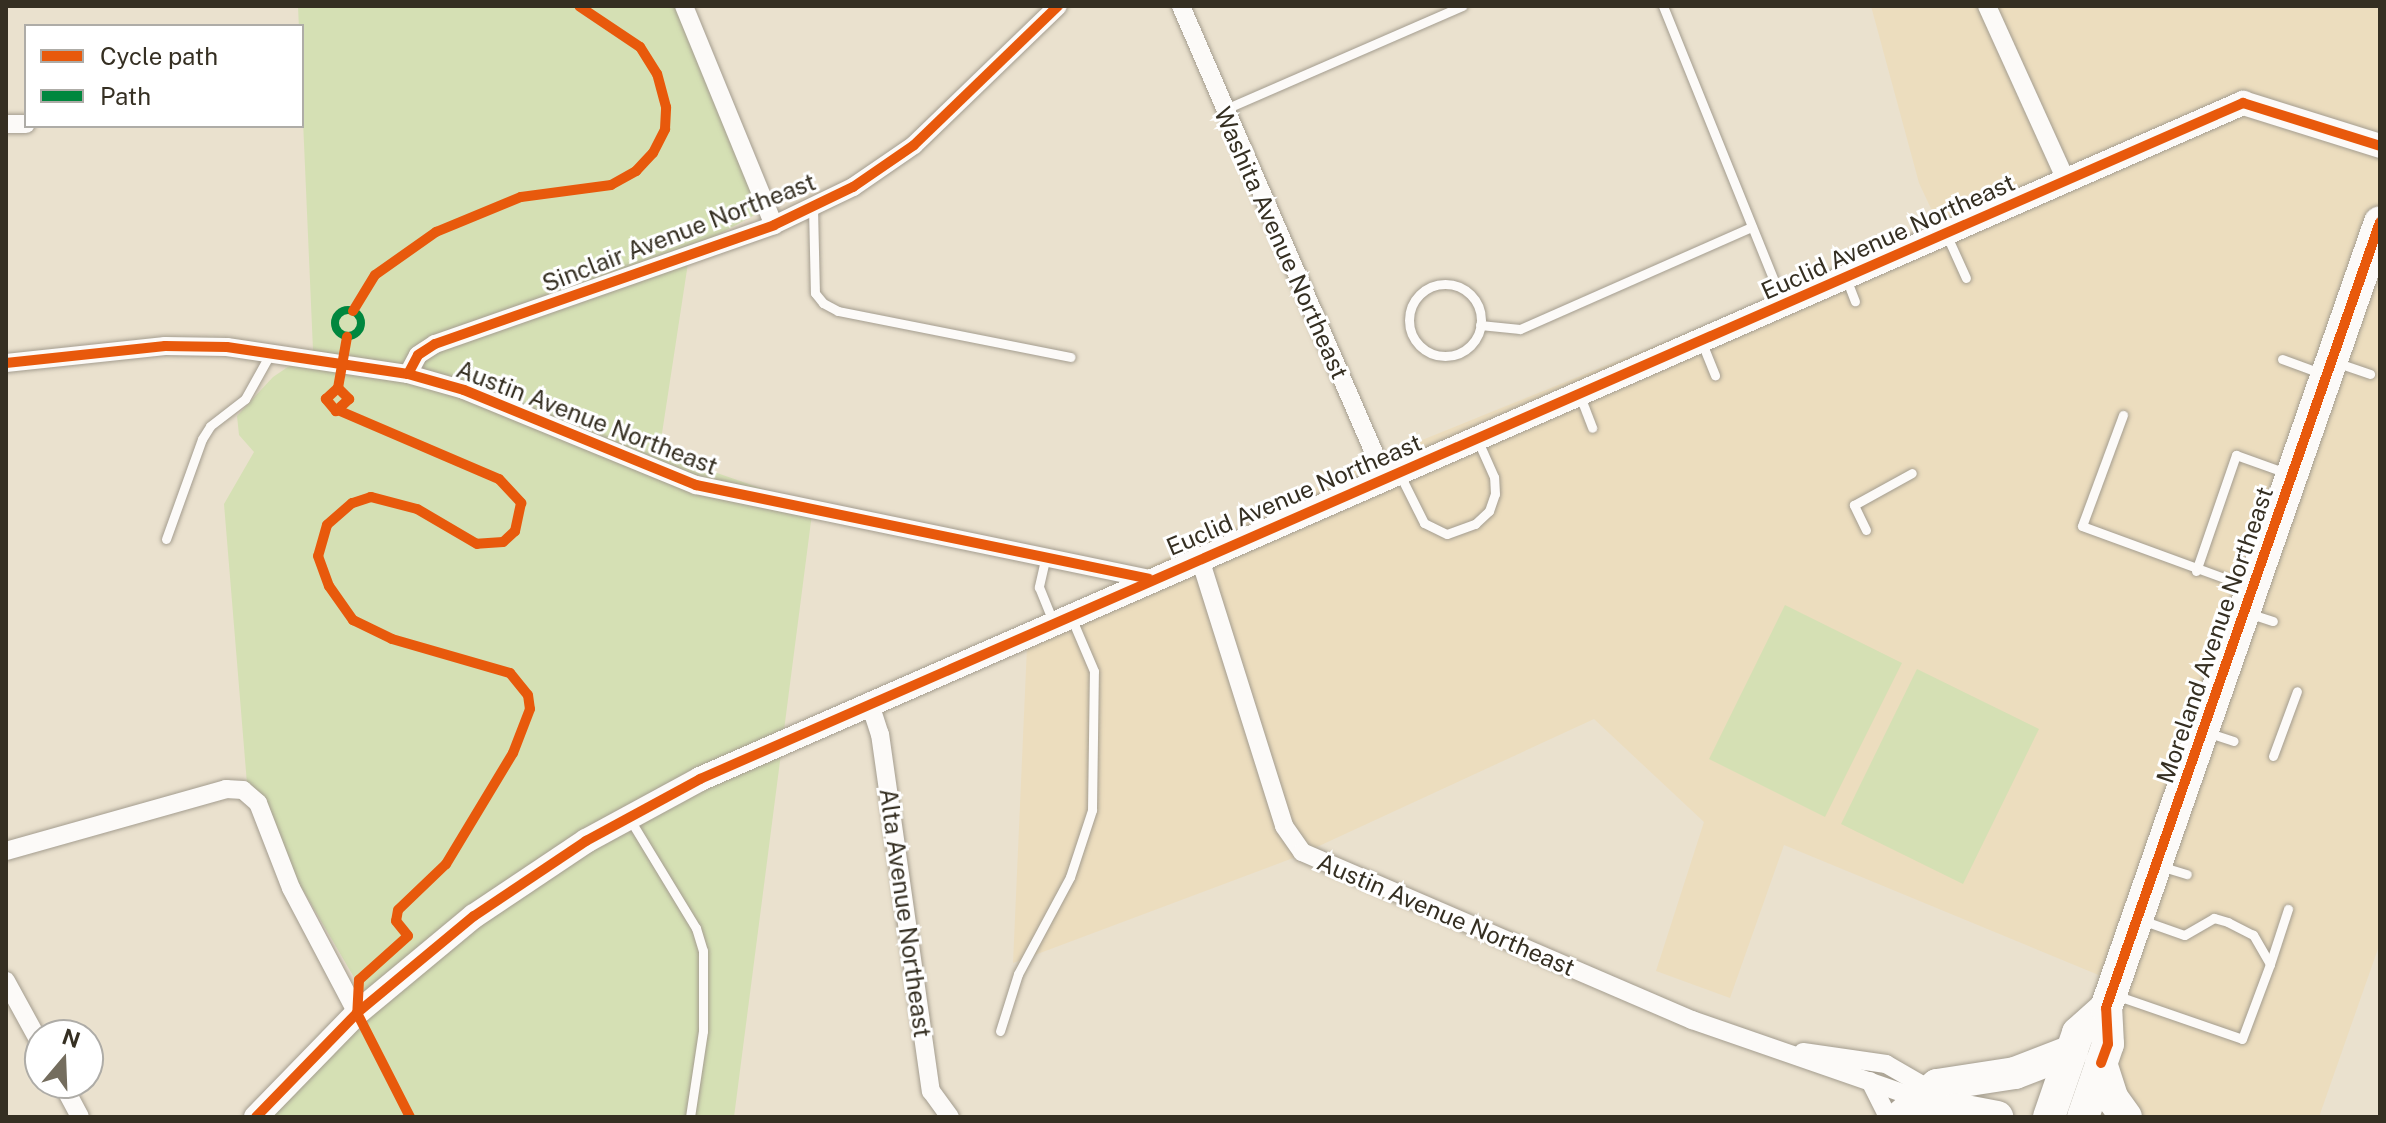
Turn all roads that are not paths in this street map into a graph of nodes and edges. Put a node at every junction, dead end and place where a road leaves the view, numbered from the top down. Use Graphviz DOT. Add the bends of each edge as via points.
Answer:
graph roads {
  1 [pos="684,6"];
  2 [pos="1058,6"];
  3 [pos="1181,6"];
  4 [pos="1462,6"];
  5 [pos="1663,6"];
  6 [pos="1987,6"];
  7 [pos="1223,110"];
  8 [pos="2380,146"];
  9 [pos="2066,180"];
  10 [pos="813,207"];
  11 [pos="2380,222"];
  12 [pos="774,225"];
  13 [pos="1751,227"];
  14 [pos="1945,233"];
  15 [pos="1845,277"];
  16 [pos="1966,278"];
  17 [pos="1855,301"];
  18 [pos="1784,304"];
  19 [pos="1480,325"];
  20 [pos="1701,340"];
  21 [pos="271,351"];
  22 [pos="1071,357"];
  23 [pos="2282,359"];
  24 [pos="6,363"];
  25 [pos="2329,368"];
  26 [pos="408,374"];
  27 [pos="2370,374"];
  28 [pos="1715,375"];
  29 [pos="1579,393"];
  30 [pos="2123,415"];
  31 [pos="1592,428"];
  32 [pos="1477,438"];
  33 [pos="1912,473"];
  34 [pos="1392,475"];
  35 [pos="2292,475"];
  36 [pos="1866,530"];
  37 [pos="166,539"];
  38 [pos="1200,559"];
  39 [pos="1045,560"];
  40 [pos="2196,571"];
  41 [pos="1148,579"];
  42 [pos="2256,607"];
  43 [pos="1062,618"];
  44 [pos="2297,691"];
  45 [pos="870,704"];
  46 [pos="2202,731"];
  47 [pos="2234,741"];
  48 [pos="2273,756"];
  49 [pos="629,818"];
  50 [pos="6,851"];
  51 [pos="2156,865"];
  52 [pos="2187,874"];
  53 [pos="2288,909"];
  54 [pos="2137,918"];
  55 [pos="2270,964"];
  56 [pos="6,981"];
  57 [pos="2108,1000"];
  58 [pos="357,1013"];
  59 [pos="27,1019"];
  60 [pos="1000,1031"];
  61 [pos="1792,1052"];
  62 [pos="2086,1057"];
  63 [pos="1870,1081"];
  64 [pos="70,1099"];
  65 [pos="1931,1107"];
  66 [pos="80,1117"];
  67 [pos="256,1117"];
  68 [pos="690,1117"];
  69 [pos="950,1117"];
  70 [pos="1888,1117"];
  71 [pos="1997,1117"];
  72 [pos="2049,1117"];
  73 [pos="2083,1117"];
  74 [pos="2126,1117"];
  1 -- 12 [label="street"];
  2 -- 10 [label="street, Sinclair Avenue Northeast" via="914,145"];
  3 -- 7 [label="street, Washita Avenue Northeast"];
  4 -- 7 [label="lane"];
  5 -- 13 [label="lane"];
  6 -- 9 [label="street"];
  7 -- 34 [label="street, Washita Avenue Northeast"];
  8 -- 9 [label="street, Euclid Avenue Northeast" via="2243,103"];
  9 -- 14 [label="street, Euclid Avenue Northeast"];
  10 -- 12 [label="street, Sinclair Avenue Northeast"];
  10 -- 22 [label="lane" via="815,293 823,303 838,311"];
  11 -- 25 [label="highway, Moreland Avenue Northeast"];
  12 -- 26 [label="street, Sinclair Avenue Northeast" via="435,344 418,355"];
  13 -- 18 [label="lane"];
  13 -- 19 [label="lane" via="1520,329"];
  14 -- 15 [label="street, Euclid Avenue Northeast"];
  14 -- 16 [label="lane"];
  15 -- 17 [label="lane"];
  15 -- 18 [label="street, Euclid Avenue Northeast"];
  18 -- 20 [label="street, Euclid Avenue Northeast"];
  19 -- 19 [label="lane" via="1469,347 1436,355 1413,338 1409,314 1427,289 1447,284 1475,300"];
  20 -- 28 [label="lane"];
  20 -- 29 [label="street, Euclid Avenue Northeast"];
  21 -- 24 [label="street, Austin Avenue Northeast" via="165,346"];
  21 -- 26 [label="street, Austin Avenue Northeast"];
  21 -- 37 [label="lane" via="245,399 210,426 202,439"];
  23 -- 25 [label="lane"];
  25 -- 27 [label="lane"];
  25 -- 35 [label="highway, Moreland Avenue Northeast"];
  26 -- 39 [label="street, Austin Avenue Northeast" via="464,390 696,485"];
  29 -- 31 [label="lane"];
  29 -- 32 [label="street, Euclid Avenue Northeast"];
  30 -- 40 [label="lane" via="2082,526"];
  32 -- 34 [label="street, Euclid Avenue Northeast"];
  32 -- 34 [label="lane" via="1494,477 1495,494 1489,511 1475,524 1447,534 1424,523"];
  33 -- 36 [label="lane" via="1854,505"];
  34 -- 38 [label="street, Euclid Avenue Northeast"];
  35 -- 40 [label="lane" via="2236,455"];
  35 -- 42 [label="highway, Moreland Avenue Northeast"];
  38 -- 41 [label="street, Euclid Avenue Northeast"];
  38 -- 61 [label="street, Austin Avenue Northeast" via="1284,826 1302,852 1692,1020"];
  39 -- 41 [label="street, Austin Avenue Northeast"];
  39 -- 43 [label="lane" via="1039,587"];
  40 -- 42 [label="lane"];
  41 -- 43 [label="street, Euclid Avenue Northeast"];
  42 -- 46 [label="highway, Moreland Avenue Northeast"];
  43 -- 45 [label="street, Euclid Avenue Northeast"];
  43 -- 60 [label="lane" via="1094,671 1092,810 1070,877 1018,974"];
  44 -- 48 [label="lane"];
  45 -- 49 [label="street, Euclid Avenue Northeast" via="700,779"];
  45 -- 69 [label="street, Alta Avenue Northeast" via="880,734 931,1091"];
  46 -- 47 [label="lane"];
  46 -- 51 [label="highway, Moreland Avenue Northeast"];
  49 -- 58 [label="street, Euclid Avenue Northeast" via="474,916"];
  49 -- 68 [label="lane" via="696,928 703,951 703,1031"];
  50 -- 58 [label="street" via="226,789 243,790 258,803 291,888"];
  51 -- 52 [label="lane"];
  51 -- 54 [label="highway, Moreland Avenue Northeast"];
  53 -- 55 [label="lane"];
  54 -- 55 [label="lane" via="2184,935 2214,918 2228,922 2253,935"];
  54 -- 57 [label="highway, Moreland Avenue Northeast"];
  55 -- 57 [label="lane" via="2242,1039"];
  56 -- 59 [label="street"];
  57 -- 62 [label="highway, Moreland Avenue Northeast" via="2108,1044"];
  58 -- 67 [label="street, Euclid Avenue Northeast"];
  61 -- 63 [label="street, Austin Avenue Northeast"];
  61 -- 65 [label="street, Austin Avenue Northeast" via="1876,1062 1910,1074"];
  62 -- 65 [label="highway" via="2015,1073 1955,1079"];
  62 -- 72 [label="highway, Moreland Avenue Northeast"];
  62 -- 73 [label="highway, Moreland Avenue Northeast"];
  62 -- 74 [label="highway"];
  63 -- 65 [label="street, Austin Avenue Northeast"];
  63 -- 70 [label="street"];
  64 -- 66 [label="street"];
  65 -- 71 [label="highway"];
}
